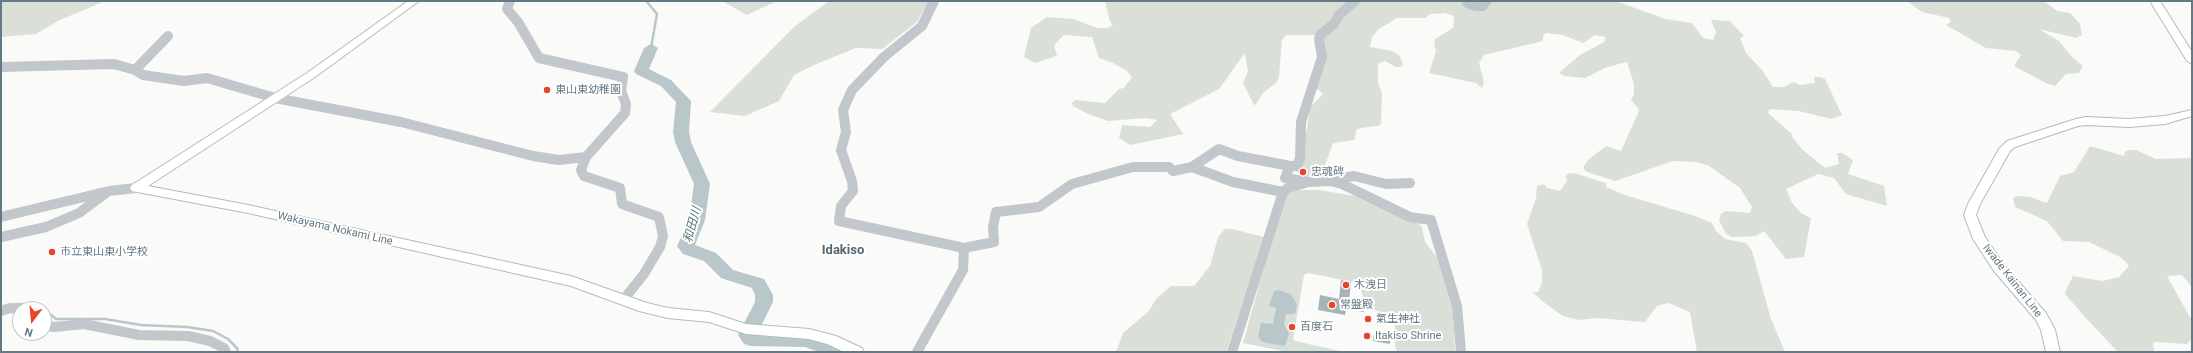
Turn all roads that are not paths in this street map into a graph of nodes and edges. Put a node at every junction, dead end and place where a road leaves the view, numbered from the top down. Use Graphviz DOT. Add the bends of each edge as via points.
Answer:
graph roads {
  1 [pos="414,1"];
  2 [pos="510,1"];
  3 [pos="934,1"];
  4 [pos="1355,1"];
  5 [pos="2155,1"];
  6 [pos="168,36"];
  7 [pos="2192,61"];
  8 [pos="1,67"];
  9 [pos="135,70"];
  10 [pos="275,98"];
  11 [pos="2192,113"];
  12 [pos="586,157"];
  13 [pos="1290,166"];
  14 [pos="1192,167"];
  15 [pos="1330,181"];
  16 [pos="1309,182"];
  17 [pos="1410,183"];
  18 [pos="136,188"];
  19 [pos="109,191"];
  20 [pos="1282,192"];
  21 [pos="1,217"];
  22 [pos="16,235"];
  23 [pos="1,237"];
  24 [pos="1,245"];
  25 [pos="964,248"];
  26 [pos="624,299"];
  27 [pos="12,308"];
  28 [pos="1,311"];
  29 [pos="52,326"];
  30 [pos="226,352"];
  31 [pos="857,352"];
  32 [pos="917,352"];
  33 [pos="1232,352"];
  34 [pos="1461,352"];
  35 [pos="2053,352"];
  1 -- 10 [label="main road"];
  2 -- 12 [label="street" via="507,9 518,22 538,58 623,77 621,91 626,104 625,113"];
  3 -- 25 [label="street" via="922,26 884,57 852,90 843,110 846,132 841,150 853,191 841,206 839,221"];
  4 -- 13 [label="street" via="1319,39 1318,47 1322,57 1301,122 1300,158 1297,166"];
  5 -- 7 [label="main road"];
  6 -- 9 [label="street"];
  8 -- 9 [label="street" via="114,64"];
  9 -- 10 [label="street" via="143,75 184,81 207,78"];
  10 -- 12 [label="street" via="401,122 533,156 559,160"];
  10 -- 18 [label="main road"];
  11 -- 35 [label="main road, Iwade Kainan Line" via="2165,120 2129,123 2086,121 2005,148 1970,215 1979,239 1999,268 2041,317 2048,330"];
  12 -- 26 [label="street" via="581,170 584,176 620,188 622,204 659,217 663,236 660,247 644,274"];
  13 -- 14 [label="street" via="1238,156 1219,149"];
  13 -- 16 [label="street" via="1286,178"];
  14 -- 20 [label="street" via="1233,182"];
  14 -- 25 [label="street" via="1173,171 1169,167 1133,167 1072,184 1039,207 996,212 994,242"];
  15 -- 16 [label="street"];
  15 -- 17 [label="street" via="1354,176 1386,184"];
  15 -- 34 [label="street" via="1342,184 1410,217 1431,220 1457,306"];
  16 -- 20 [label="street"];
  18 -- 19 [label="street"];
  18 -- 26 [label="main road, Wakayama Nokami Line" via="248,209 564,280"];
  19 -- 21 [label="street"];
  19 -- 22 [label="street" via="79,213 46,227"];
  20 -- 33 [label="street"];
  22 -- 23 [label="street"];
  22 -- 24 [label="street"];
  25 -- 32 [label="street" via="963,270"];
  26 -- 31 [label="main road, Wakayama Nokami Line" via="644,307 687,316 709,317 749,330 809,334 831,340"];
  27 -- 28 [label="street"];
  29 -- 30 [label="street" via="84,324 140,335 188,336 210,341 224,348"];
}
